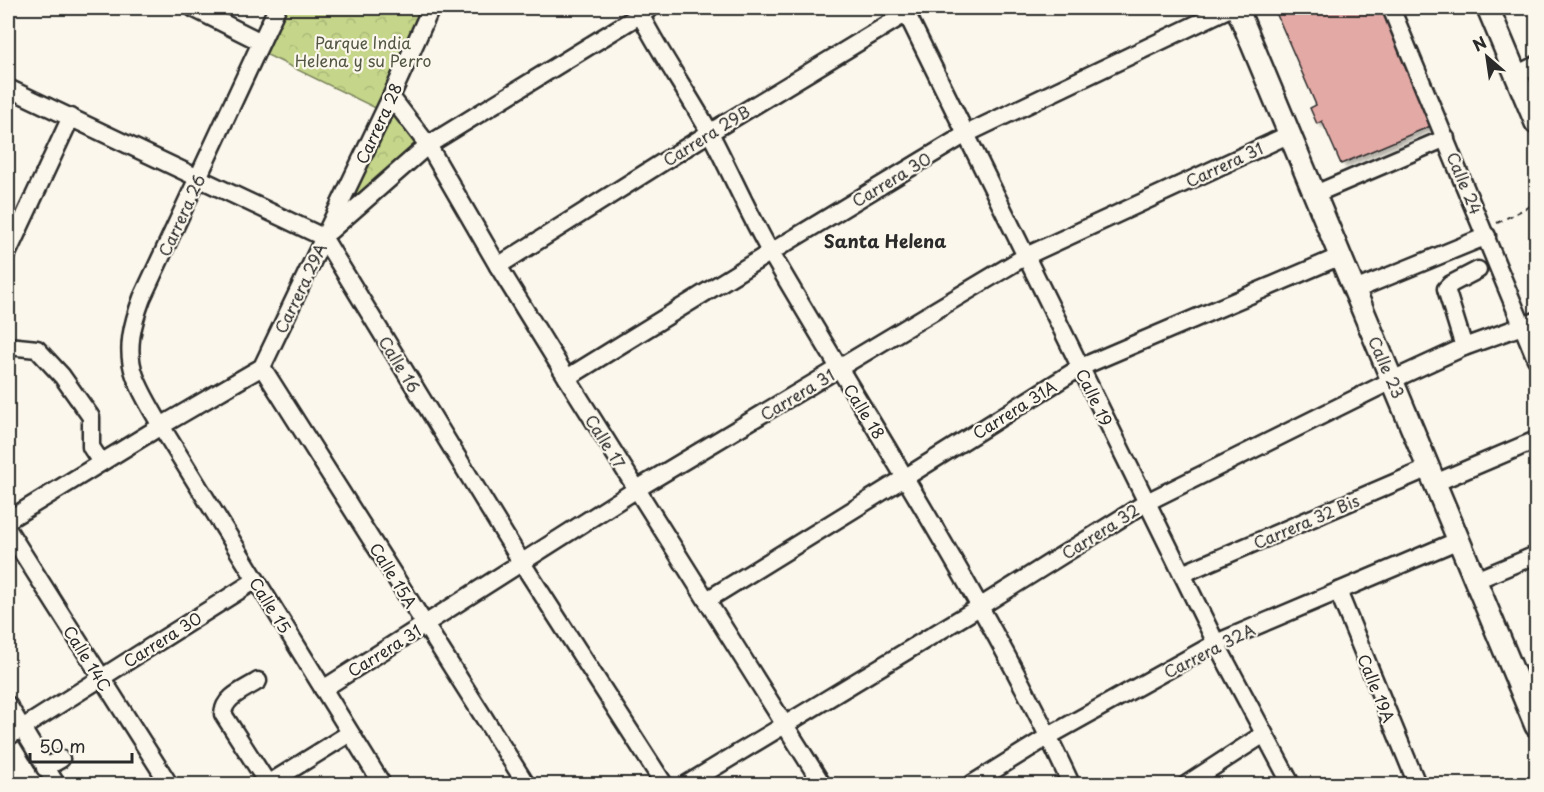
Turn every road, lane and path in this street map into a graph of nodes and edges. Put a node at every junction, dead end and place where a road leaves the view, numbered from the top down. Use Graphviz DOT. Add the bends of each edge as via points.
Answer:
graph roads {
  1 [pos="193,8"];
  2 [pos="277,8"];
  3 [pos="431,8"];
  4 [pos="1230,8"];
  5 [pos="1237,8"];
  6 [pos="1391,8"];
  7 [pos="1488,8"];
  8 [pos="909,9"];
  9 [pos="643,10"];
  10 [pos="261,42"];
  11 [pos="1536,65"];
  12 [pos="1516,75"];
  13 [pos="8,88"];
  14 [pos="391,97"];
  15 [pos="71,117"];
  16 [pos="1536,123"];
  17 [pos="710,133"];
  18 [pos="966,134"];
  19 [pos="1290,134"];
  20 [pos="1446,138"];
  21 [pos="428,145"];
  22 [pos="198,179"];
  23 [pos="1315,194"];
  24 [pos="1536,203"];
  25 [pos="1485,233"];
  26 [pos="323,237"];
  27 [pos="8,252"];
  28 [pos="771,252"];
  29 [pos="1026,256"];
  30 [pos="1341,256"];
  31 [pos="498,266"];
  32 [pos="1478,270"];
  33 [pos="1354,290"];
  34 [pos="1531,323"];
  35 [pos="8,346"];
  36 [pos="1464,347"];
  37 [pos="1536,359"];
  38 [pos="262,367"];
  39 [pos="1081,367"];
  40 [pos="839,368"];
  41 [pos="567,378"];
  42 [pos="1392,381"];
  43 [pos="161,426"];
  44 [pos="1536,440"];
  45 [pos="101,462"];
  46 [pos="1432,476"];
  47 [pos="906,477"];
  48 [pos="637,489"];
  49 [pos="1147,502"];
  50 [pos="8,520"];
  51 [pos="8,530"];
  52 [pos="1459,540"];
  53 [pos="1536,555"];
  54 [pos="522,563"];
  55 [pos="1182,574"];
  56 [pos="256,580"];
  57 [pos="1476,580"];
  58 [pos="1338,591"];
  59 [pos="707,600"];
  60 [pos="981,606"];
  61 [pos="425,624"];
  62 [pos="1216,643"];
  63 [pos="100,678"];
  64 [pos="258,681"];
  65 [pos="323,688"];
  66 [pos="8,705"];
  67 [pos="1535,716"];
  68 [pos="785,725"];
  69 [pos="14,733"];
  70 [pos="351,733"];
  71 [pos="1264,734"];
  72 [pos="1049,736"];
  73 [pos="61,759"];
  74 [pos="45,768"];
  75 [pos="56,784"];
  76 [pos="169,784"];
  77 [pos="268,784"];
  78 [pos="382,784"];
  79 [pos="526,784"];
  80 [pos="664,784"];
  81 [pos="687,784"];
  82 [pos="822,784"];
  83 [pos="972,784"];
  84 [pos="1071,784"];
  85 [pos="1186,784"];
  86 [pos="1291,784"];
  87 [pos="1417,784"];
  1 -- 10 [label="street"];
  2 -- 10 [label="street, Carrera 26"];
  3 -- 14 [label="street, Carrera 28"];
  4 -- 18 [label="street, Carrera 30"];
  5 -- 19 [label="main road, Calle 23"];
  6 -- 20 [label="street, Calle 24"];
  7 -- 12 [label="main road"];
  8 -- 17 [label="street, Carrera 29B"];
  8 -- 18 [label="street, Calle 19"];
  9 -- 17 [label="street, Calle 18"];
  9 -- 21 [label="street, Carrera 29A"];
  10 -- 22 [label="street, Carrera 26"];
  11 -- 12 [label="street"];
  12 -- 16 [label="main road"];
  13 -- 15 [label="street"];
  14 -- 21 [label="street, Calle 17"];
  14 -- 26 [label="street, Carrera 28"];
  15 -- 22 [label="street"];
  15 -- 27 [label="street"];
  17 -- 28 [label="street, Calle 18"];
  17 -- 31 [label="street, Carrera 29B"];
  18 -- 28 [label="street, Carrera 30"];
  18 -- 29 [label="street, Calle 19"];
  19 -- 23 [label="main road, Calle 23"];
  19 -- 29 [label="street, Carrera 31"];
  20 -- 23 [label="street"];
  20 -- 25 [label="street, Calle 24"];
  21 -- 26 [label="street, Carrera 29A"];
  21 -- 31 [label="street, Calle 17"];
  22 -- 26 [label="street"];
  22 -- 43 [label="street, Carrera 26" via="132,325 134,375"];
  23 -- 30 [label="main road, Calle 23"];
  24 -- 25 [label="path"];
  25 -- 33 [label="street"];
  25 -- 34 [label="street, Calle 24"];
  26 -- 38 [label="street, Carrera 29A"];
  26 -- 54 [label="street, Calle 16"];
  28 -- 40 [label="street, Calle 18"];
  28 -- 41 [label="street, Carrera 30"];
  29 -- 39 [label="street, Calle 19"];
  29 -- 40 [label="street, Carrera 31"];
  30 -- 33 [label="main road, Calle 23"];
  30 -- 39 [label="street, Carrera 31A"];
  31 -- 41 [label="street, Calle 17"];
  32 -- 36 [label="street" via="1446,289"];
  33 -- 42 [label="main road, Calle 23"];
  34 -- 36 [label="street, Carrera 32"];
  34 -- 37 [label="street, Calle 24"];
  35 -- 45 [label="street" via="37,349 62,376 91,417 91,447"];
  36 -- 42 [label="street, Carrera 32"];
  38 -- 43 [label="street"];
  38 -- 61 [label="street, Calle 15A"];
  39 -- 47 [label="street, Carrera 31A"];
  39 -- 49 [label="street, Calle 19"];
  40 -- 47 [label="street, Calle 18"];
  40 -- 48 [label="street, Carrera 31"];
  41 -- 48 [label="street, Calle 17"];
  42 -- 46 [label="main road, Calle 23"];
  42 -- 49 [label="street, Carrera 32"];
  43 -- 45 [label="street"];
  43 -- 56 [label="street, Calle 15"];
  44 -- 46 [label="street, Carrera 32 Bis"];
  45 -- 50 [label="street"];
  46 -- 52 [label="main road, Calle 23"];
  46 -- 55 [label="street, Carrera 32 Bis"];
  47 -- 59 [label="street, Carrera 31A"];
  47 -- 60 [label="street, Calle 18"];
  48 -- 54 [label="street, Carrera 31"];
  48 -- 59 [label="street, Calle 17"];
  49 -- 55 [label="street, Calle 19"];
  49 -- 60 [label="street, Carrera 32"];
  51 -- 63 [label="street, Calle 14C"];
  52 -- 57 [label="main road, Calle 23"];
  52 -- 58 [label="street, Carrera 32A"];
  53 -- 57 [label="street"];
  54 -- 61 [label="street, Carrera 31"];
  54 -- 80 [label="street, Calle 16"];
  55 -- 62 [label="street, Calle 19"];
  56 -- 63 [label="street, Carrera 30"];
  56 -- 65 [label="street, Calle 15"];
  57 -- 67 [label="main road, Calle 23"];
  58 -- 62 [label="street, Carrera 32A"];
  58 -- 87 [label="street, Calle 19A"];
  59 -- 68 [label="street, Calle 17"];
  60 -- 68 [label="street, Carrera 32"];
  60 -- 72 [label="street, Calle 18"];
  61 -- 65 [label="street, Carrera 31"];
  61 -- 79 [label="street, Calle 15A"];
  62 -- 71 [label="street, Calle 19"];
  62 -- 72 [label="street, Carrera 32A"];
  63 -- 69 [label="street, Carrera 30"];
  63 -- 76 [label="street, Calle 14C"];
  64 -- 77 [label="street" via="228,699 222,714"];
  65 -- 70 [label="street, Calle 15"];
  66 -- 69 [label="street"];
  68 -- 81 [label="street, Carrera 32"];
  68 -- 82 [label="street, Calle 17"];
  69 -- 74 [label="street"];
  70 -- 77 [label="street"];
  70 -- 78 [label="street, Calle 15"];
  71 -- 85 [label="street"];
  71 -- 86 [label="street, Calle 19"];
  72 -- 83 [label="street, Carrera 32A"];
  72 -- 84 [label="street, Calle 18"];
  73 -- 74 [label="street"];
  74 -- 75 [label="street"];
}
